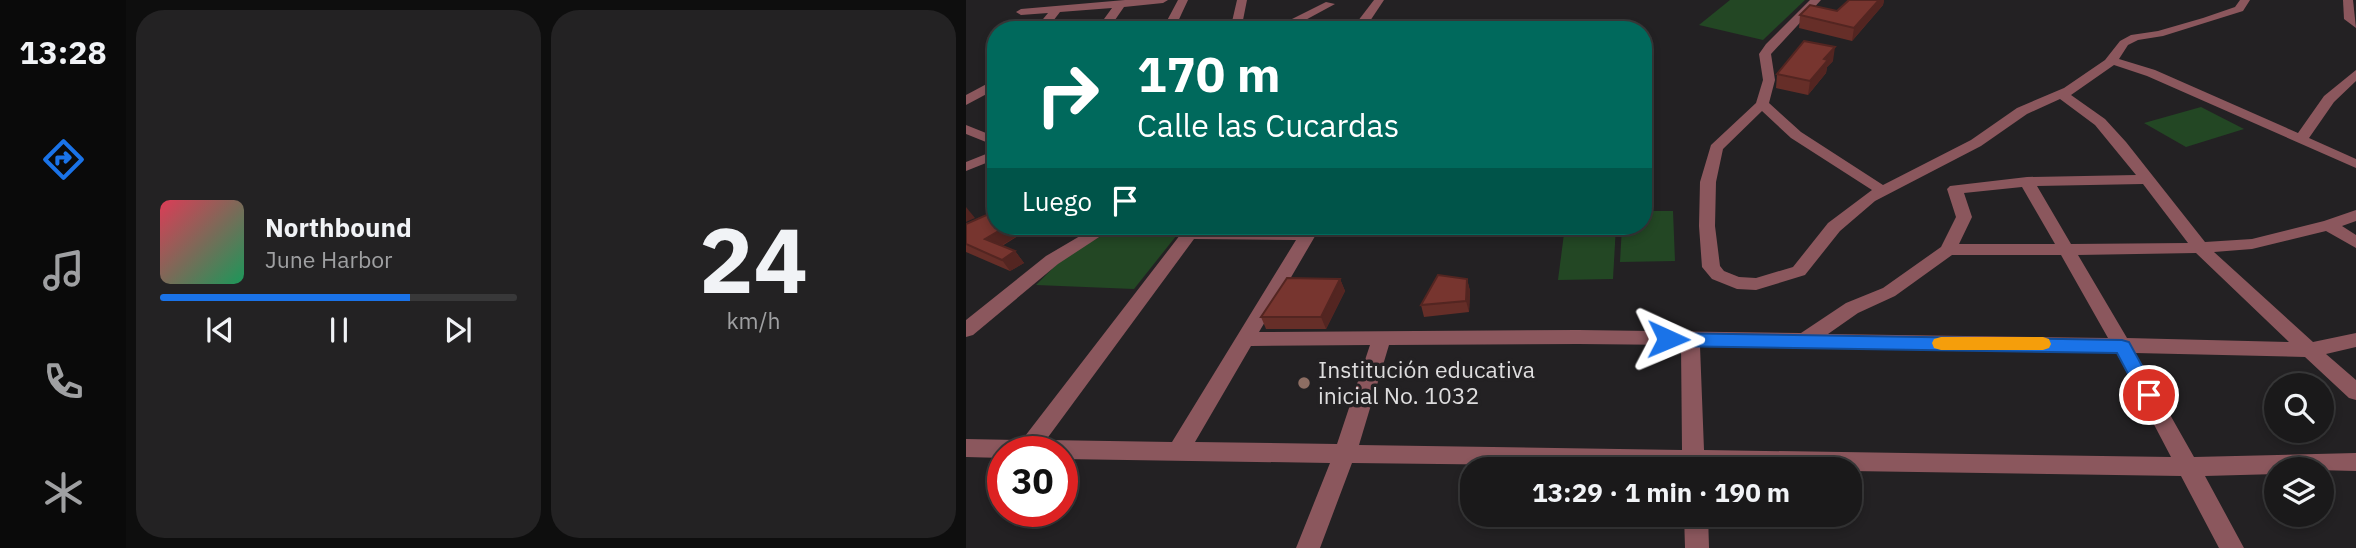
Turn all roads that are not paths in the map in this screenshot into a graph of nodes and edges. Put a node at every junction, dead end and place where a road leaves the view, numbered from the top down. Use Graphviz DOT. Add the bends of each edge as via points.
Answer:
graph roads {
  1 [pos="1163,0"];
  2 [pos="1184,0"];
  3 [pos="1242,0"];
  4 [pos="1379,0"];
  5 [pos="1816,0"];
  6 [pos="2245,0"];
  7 [pos="2348,0"];
  8 [pos="1119,4"];
  9 [pos="1330,4"];
  10 [pos="1057,9"];
  11 [pos="1021,12"];
  12 [pos="1047,21"];
  13 [pos="1108,21"];
  14 [pos="1173,21"];
  15 [pos="1238,21"];
  16 [pos="1295,21"];
  17 [pos="1366,21"];
  18 [pos="2356,25"];
  19 [pos="2111,60"];
  20 [pos="2356,74"];
  21 [pos="987,88"];
  22 [pos="2061,94"];
  23 [pos="966,101"];
  24 [pos="1762,104"];
  25 [pos="966,129"];
  26 [pos="987,138"];
  27 [pos="2301,139"];
  28 [pos="987,158"];
  29 [pos="2356,164"];
  30 [pos="966,167"];
  31 [pos="2149,179"];
  32 [pos="2027,182"];
  33 [pos="1882,191"];
  34 [pos="2356,215"];
  35 [pos="2329,225"];
  36 [pos="1093,235"];
  37 [pos="1188,235"];
  38 [pos="1307,235"];
  39 [pos="2356,243"];
  40 [pos="2200,247"];
  41 [pos="1948,250"];
  42 [pos="2068,251"];
  43 [pos="966,330"];
  44 [pos="1382,338"];
  45 [pos="1245,339"];
  46 [pos="1690,340"];
  47 [pos="2356,340"];
  48 [pos="1802,342"];
  49 [pos="2122,346"];
  50 [pos="2311,350"];
  51 [pos="2356,392"];
  52 [pos="1037,436"];
  53 [pos="966,448"];
  54 [pos="987,448"];
  55 [pos="1078,449"];
  56 [pos="1179,450"];
  57 [pos="1345,453"];
  58 [pos="1472,457"];
  59 [pos="1694,457"];
  60 [pos="2356,462"];
  61 [pos="1862,465"];
  62 [pos="2188,467"];
  63 [pos="1696,527"];
  64 [pos="1308,548"];
  65 [pos="1697,548"];
  66 [pos="2232,548"];
  1 -- 8 [label="street"];
  2 -- 14 [label="street"];
  3 -- 15 [label="street"];
  4 -- 17 [label="street"];
  5 -- 24 [label="street" via="1765,54 1769,80"];
  6 -- 19 [label="street" via="2239,9 2207,20 2135,37"];
  7 -- 18 [label="street" via="2350,19"];
  8 -- 10 [label="street"];
  8 -- 13 [label="street"];
  9 -- 16 [label="street"];
  10 -- 11 [label="street"];
  10 -- 12 [label="street"];
  19 -- 22 [label="street"];
  19 -- 27 [label="street"];
  20 -- 27 [label="street" via="2329,99"];
  21 -- 23 [label="street"];
  22 -- 31 [label="street" via="2100,122"];
  22 -- 33 [label="street" via="2022,111 1976,144"];
  24 -- 33 [label="street" via="1796,135"];
  24 -- 33 [label="street" via="1716,148 1711,159 1707,226 1710,267 1718,275 1756,284 1799,271 1834,226"];
  25 -- 26 [label="street"];
  27 -- 29 [label="street"];
  28 -- 30 [label="street"];
  31 -- 32 [label="street"];
  31 -- 40 [label="street"];
  32 -- 41 [label="street" via="1955,189 1964,217"];
  32 -- 42 [label="street"];
  34 -- 35 [label="street"];
  35 -- 39 [label="street"];
  35 -- 40 [label="street" via="2252,244"];
  36 -- 43 [label="street" via="1052,260"];
  37 -- 52 [label="street"];
  38 -- 45 [label="street"];
  40 -- 42 [label="street"];
  40 -- 50 [label="street"];
  41 -- 42 [label="street"];
  41 -- 48 [label="street" via="1889,292 1852,308"];
  42 -- 49 [label="street"];
  44 -- 45 [label="street"];
  44 -- 46 [label="street"];
  44 -- 57 [label="street"];
  45 -- 56 [label="street"];
  46 -- 48 [label="street"];
  46 -- 59 [label="street"];
  47 -- 50 [label="street"];
  48 -- 49 [label="street"];
  49 -- 50 [label="street"];
  49 -- 62 [label="street"];
  50 -- 51 [label="street"];
  53 -- 54 [label="street"];
  55 -- 56 [label="street"];
  56 -- 57 [label="street"];
  57 -- 58 [label="street"];
  57 -- 64 [label="street"];
  60 -- 62 [label="street"];
  61 -- 62 [label="street"];
  62 -- 66 [label="street"];
  63 -- 65 [label="street"];
}
